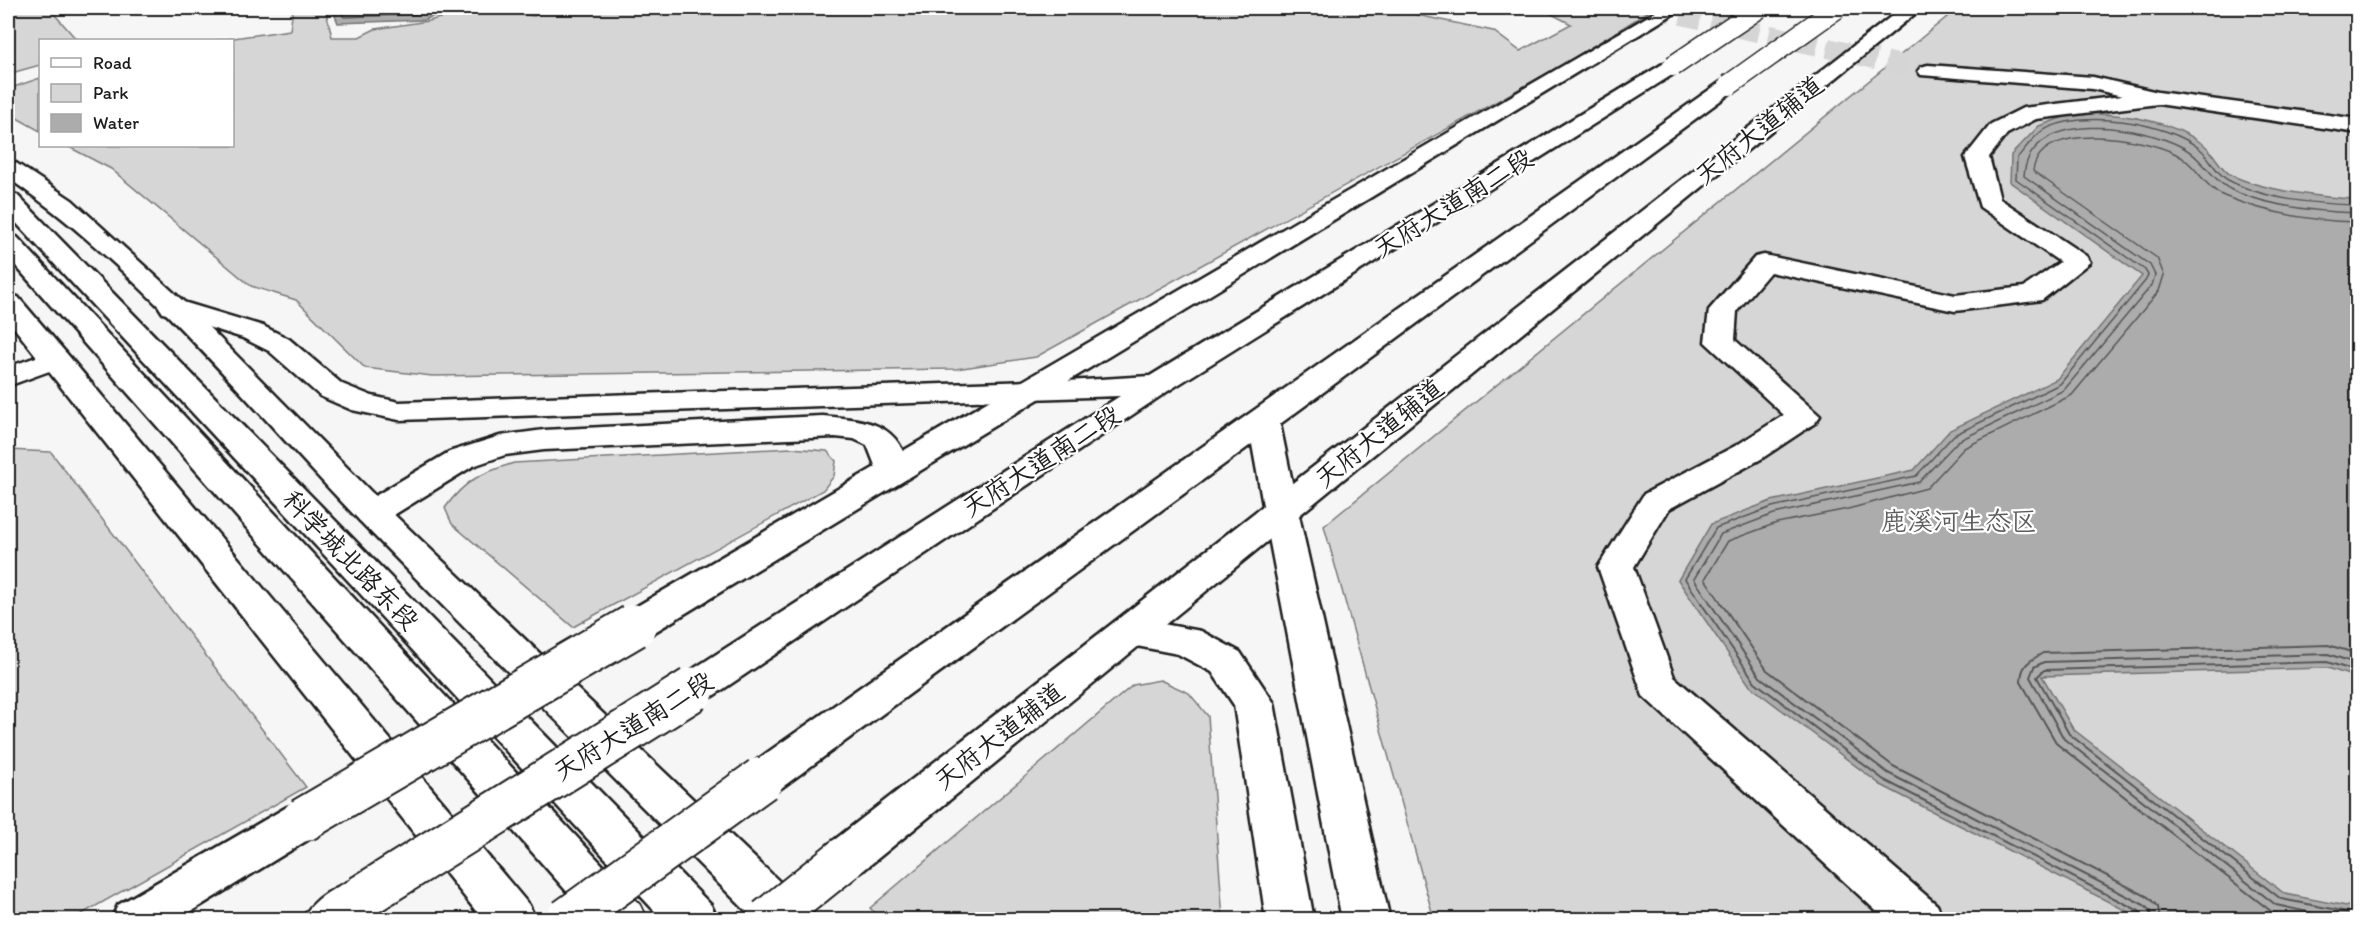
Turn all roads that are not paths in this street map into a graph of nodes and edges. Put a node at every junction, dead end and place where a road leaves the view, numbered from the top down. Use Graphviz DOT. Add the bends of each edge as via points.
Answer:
graph roads {
  1 [pos="1674,8"];
  2 [pos="1759,8"];
  3 [pos="1837,8"];
  4 [pos="1913,8"];
  5 [pos="1928,71"];
  6 [pos="2158,98"];
  7 [pos="2358,126"];
  8 [pos="8,168"];
  9 [pos="8,200"];
  10 [pos="8,242"];
  11 [pos="8,303"];
  12 [pos="173,307"];
  13 [pos="51,354"];
  14 [pos="8,363"];
  15 [pos="8,377"];
  16 [pos="1157,386"];
  17 [pos="1029,390"];
  18 [pos="1263,420"];
  19 [pos="892,471"];
  20 [pos="1281,511"];
  21 [pos="372,513"];
  22 [pos="1130,632"];
  23 [pos="344,908"];
  24 [pos="135,920"];
  25 [pos="512,920"];
  26 [pos="567,920"];
  27 [pos="623,920"];
  28 [pos="694,920"];
  29 [pos="768,920"];
  30 [pos="787,920"];
  31 [pos="1290,920"];
  32 [pos="1366,920"];
  33 [pos="1920,920"];
  1 -- 17 [label="main road"];
  2 -- 16 [label="main road, 天府大道南二段, bridge" via="1673,66"];
  3 -- 18 [label="main road, bridge"];
  4 -- 20 [label="main road, 天府大道辅道"];
  5 -- 6 [label="main road" via="2093,83"];
  6 -- 7 [label="main road"];
  6 -- 33 [label="main road" via="2031,113 1998,129 1977,157 1989,202 2077,262 2032,294 1955,303 1764,264 1723,310 1719,342 1804,416 1749,452 1656,502 1616,567 1657,685"];
  8 -- 12 [label="main road" via="63,205"];
  9 -- 28 [label="main road, 科学城北路东段"];
  10 -- 27 [label="main road, 科学城北路东段"];
  11 -- 13 [label="main road"];
  12 -- 17 [label="main road" via="253,332 279,345 331,390 399,411"];
  12 -- 21 [label="main road"];
  13 -- 14 [label="main road"];
  13 -- 15 [label="main road"];
  13 -- 25 [label="main road"];
  16 -- 17 [label="main road"];
  16 -- 23 [label="main road, 天府大道南二段, bridge" via="693,689"];
  17 -- 19 [label="main road"];
  18 -- 20 [label="main road"];
  18 -- 26 [label="main road, bridge"];
  19 -- 21 [label="main road" via="891,454 880,438 859,429 822,426 544,440 500,446 461,459"];
  19 -- 24 [label="main road, bridge"];
  20 -- 22 [label="main road, 天府大道辅道"];
  20 -- 32 [label="main road"];
  21 -- 30 [label="main road"];
  22 -- 29 [label="main road, 天府大道辅道, bridge"];
  22 -- 31 [label="main road" via="1187,641 1226,662 1254,703"];
}
